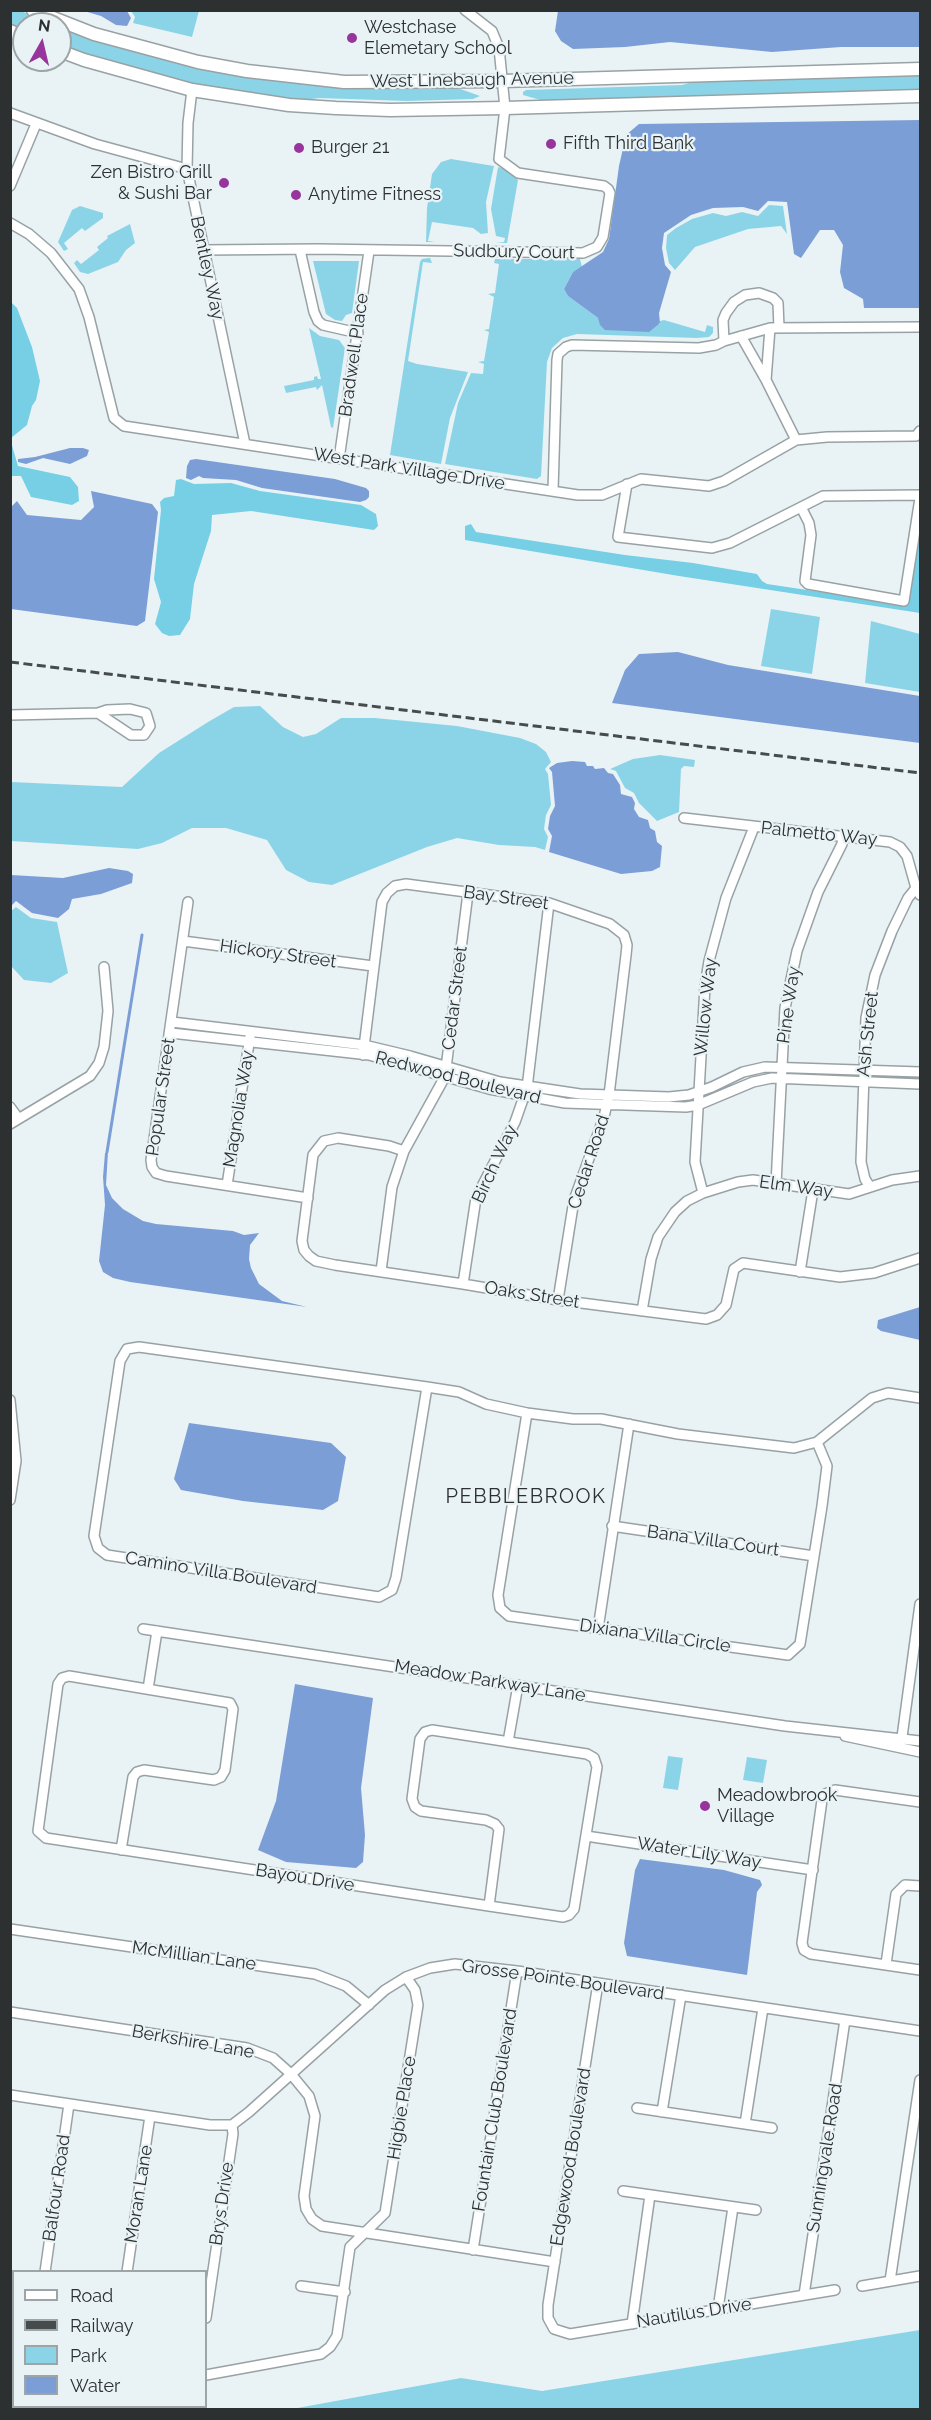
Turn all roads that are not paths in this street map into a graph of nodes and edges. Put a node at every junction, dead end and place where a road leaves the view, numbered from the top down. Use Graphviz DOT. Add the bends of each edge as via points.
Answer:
graph roads {
  1 [pos="33,10"];
  2 [pos="465,10"];
  3 [pos="72,56"];
  4 [pos="921,69"];
  5 [pos="502,81"];
  6 [pos="192,90"];
  7 [pos="921,96"];
  8 [pos="505,108"];
  9 [pos="10,113"];
  10 [pos="36,124"];
  11 [pos="187,169"];
  12 [pos="10,186"];
  13 [pos="10,223"];
  14 [pos="203,250"];
  15 [pos="300,250"];
  16 [pos="369,251"];
  17 [pos="921,327"];
  18 [pos="774,328"];
  19 [pos="358,333"];
  20 [pos="741,336"];
  21 [pos="724,341"];
  22 [pos="766,380"];
  23 [pos="919,437"];
  24 [pos="796,440"];
  25 [pos="245,444"];
  26 [pos="339,459"];
  27 [pos="627,484"];
  28 [pos="553,490"];
  29 [pos="921,496"];
  30 [pos="801,507"];
  31 [pos="98,713"];
  32 [pos="10,715"];
  33 [pos="684,818"];
  34 [pos="754,827"];
  35 [pos="843,835"];
  36 [pos="918,892"];
  37 [pos="468,893"];
  38 [pos="188,902"];
  39 [pos="549,903"];
  40 [pos="183,941"];
  41 [pos="373,966"];
  42 [pos="104,967"];
  43 [pos="172,1022"];
  44 [pos="171,1033"];
  45 [pos="250,1037"];
  46 [pos="364,1050"];
  47 [pos="782,1066"];
  48 [pos="863,1070"];
  49 [pos="445,1072"];
  50 [pos="921,1072"];
  51 [pos="782,1078"];
  52 [pos="863,1082"];
  53 [pos="921,1084"];
  54 [pos="526,1092"];
  55 [pos="699,1093"];
  56 [pos="608,1100"];
  57 [pos="698,1105"];
  58 [pos="10,1107"];
  59 [pos="14,1121"];
  60 [pos="404,1151"];
  61 [pos="921,1176"];
  62 [pos="776,1184"];
  63 [pos="227,1185"];
  64 [pos="870,1187"];
  65 [pos="813,1190"];
  66 [pos="703,1193"];
  67 [pos="308,1198"];
  68 [pos="921,1258"];
  69 [pos="381,1271"];
  70 [pos="800,1272"];
  71 [pos="463,1284"];
  72 [pos="558,1300"];
  73 [pos="642,1311"];
  74 [pos="426,1387"];
  75 [pos="921,1398"];
  76 [pos="10,1400"];
  77 [pos="527,1413"];
  78 [pos="629,1424"];
  79 [pos="818,1442"];
  80 [pos="10,1500"];
  81 [pos="612,1527"];
  82 [pos="814,1556"];
  83 [pos="921,1604"];
  84 [pos="143,1629"];
  85 [pos="598,1629"];
  86 [pos="157,1630"];
  87 [pos="916,1668"];
  88 [pos="518,1685"];
  89 [pos="148,1689"];
  90 [pos="837,1733"];
  91 [pos="902,1737"];
  92 [pos="921,1741"];
  93 [pos="508,1742"];
  94 [pos="921,1752"];
  95 [pos="921,1802"];
  96 [pos="586,1836"];
  97 [pos="121,1850"];
  98 [pos="813,1870"];
  99 [pos="921,1886"];
  100 [pos="489,1905"];
  101 [pos="10,1929"];
  102 [pos="886,1964"];
  103 [pos="921,1970"];
  104 [pos="517,1971"];
  105 [pos="406,1977"];
  106 [pos="598,1983"];
  107 [pos="681,1995"];
  108 [pos="369,2004"];
  109 [pos="763,2008"];
  110 [pos="10,2012"];
  111 [pos="845,2020"];
  112 [pos="921,2031"];
  113 [pos="291,2074"];
  114 [pos="921,2080"];
  115 [pos="10,2095"];
  116 [pos="69,2104"];
  117 [pos="637,2108"];
  118 [pos="662,2112"];
  119 [pos="150,2116"];
  120 [pos="745,2124"];
  121 [pos="232,2125"];
  122 [pos="772,2128"];
  123 [pos="622,2190"];
  124 [pos="650,2194"];
  125 [pos="733,2207"];
  126 [pos="756,2210"];
  127 [pos="365,2233"];
  128 [pos="473,2250"];
  129 [pos="555,2262"];
  130 [pos="45,2270"];
  131 [pos="127,2270"];
  132 [pos="921,2276"];
  133 [pos="890,2281"];
  134 [pos="302,2286"];
  135 [pos="861,2286"];
  136 [pos="835,2290"];
  137 [pos="345,2292"];
  138 [pos="804,2295"];
  139 [pos="718,2309"];
  140 [pos="207,2311"];
  141 [pos="632,2324"];
  142 [pos="554,2329"];
  143 [pos="207,2375"];
  1 -- 5 [label="main road, West Linebaugh Avenue" via="144,49 247,71 344,82"];
  2 -- 5 [label="street" via="492,31 500,48"];
  3 -- 6 [label="main road, West Linebaugh Avenue"];
  4 -- 5 [label="main road, West Linebaugh Avenue"];
  5 -- 8 [label="street"];
  6 -- 8 [label="main road, West Linebaugh Avenue" via="336,108"];
  6 -- 11 [label="street, Bentley Way"];
  7 -- 8 [label="main road, West Linebaugh Avenue"];
  8 -- 16 [label="street, Sudbury Court" via="499,159 518,173 608,189 603,237 597,247 583,253"];
  9 -- 10 [label="street"];
  10 -- 11 [label="street"];
  10 -- 12 [label="street"];
  11 -- 14 [label="street, Bentley Way"];
  13 -- 25 [label="street, West Park Village Drive" via="51,253 79,289 114,418 124,426"];
  14 -- 15 [label="street, Sudbury Court"];
  14 -- 25 [label="street, Bentley Way"];
  15 -- 16 [label="street, Sudbury Court"];
  15 -- 19 [label="street" via="318,321"];
  16 -- 19 [label="street, Bradwell Place"];
  17 -- 18 [label="street"];
  18 -- 20 [label="street"];
  18 -- 21 [label="street" via="778,303 766,294 751,293 734,302 726,313"];
  18 -- 22 [label="street"];
  19 -- 26 [label="street, Bradwell Place"];
  20 -- 21 [label="street"];
  20 -- 22 [label="street"];
  21 -- 28 [label="street" via="699,348 572,345 562,350 557,360"];
  22 -- 24 [label="street"];
  23 -- 24 [label="street, West Park Village Drive"];
  24 -- 27 [label="street, West Park Village Drive" via="709,486 641,479"];
  25 -- 26 [label="street, West Park Village Drive"];
  26 -- 28 [label="street, West Park Village Drive"];
  27 -- 28 [label="street, West Park Village Drive" via="602,495"];
  27 -- 30 [label="street" via="618,537 712,548"];
  29 -- 30 [label="street" via="831,495"];
  29 -- 30 [label="street" via="904,601 808,584 805,581 811,535"];
  31 -- 31 [label="street" via="131,735 144,735 150,726 146,713 140,710"];
  31 -- 32 [label="street"];
  33 -- 34 [label="street, Palmetto Way"];
  34 -- 35 [label="street, Palmetto Way"];
  34 -- 55 [label="street, Willow Way" via="726,898 709,960"];
  35 -- 36 [label="street, Palmetto Way" via="885,840 900,847 910,862"];
  35 -- 47 [label="street, Pine Way" via="797,951 785,1008"];
  36 -- 48 [label="street, Ash Street" via="908,898 875,975 866,1018"];
  37 -- 39 [label="street, Bay Street"];
  37 -- 41 [label="street, Bay Street" via="406,884 390,890 382,902"];
  37 -- 49 [label="street, Cedar Street"];
  38 -- 40 [label="street, Popular Street"];
  39 -- 54 [label="street, Birch Way"];
  39 -- 56 [label="street, Bay Street" via="610,924 626,940"];
  40 -- 41 [label="street, Hickory Street"];
  40 -- 43 [label="street, Popular Street"];
  41 -- 46 [label="street, Bay Street"];
  42 -- 59 [label="street" via="108,1011 99,1063 90,1076"];
  43 -- 44 [label="street, Popular Street"];
  43 -- 45 [label="street, Redwood Boulevard"];
  44 -- 45 [label="street, Redwood Boulevard"];
  44 -- 63 [label="street, Popular Street" via="152,1167 159,1175"];
  45 -- 46 [label="street, Redwood Boulevard"];
  45 -- 63 [label="street, Magnolia Way"];
  46 -- 49 [label="street, Redwood Boulevard" via="410,1056"];
  47 -- 48 [label="street, Redwood Boulevard"];
  47 -- 51 [label="street, Pine Way"];
  47 -- 55 [label="street, Redwood Boulevard" via="743,1072"];
  48 -- 50 [label="street, Redwood Boulevard"];
  48 -- 52 [label="street, Ash Street"];
  49 -- 54 [label="street, Redwood Boulevard"];
  49 -- 60 [label="street, Cedar Street"];
  51 -- 52 [label="street, Redwood Boulevard"];
  51 -- 57 [label="street, Redwood Boulevard" via="753,1082"];
  51 -- 62 [label="street, Pine Way"];
  52 -- 53 [label="street, Redwood Boulevard"];
  52 -- 64 [label="street, Ash Street" via="861,1170"];
  54 -- 56 [label="street, Redwood Boulevard"];
  54 -- 71 [label="street, Birch Way" via="476,1198"];
  55 -- 56 [label="street, Redwood Boulevard"];
  55 -- 57 [label="street, Willow Way"];
  56 -- 57 [label="street, Redwood Boulevard" via="674,1108"];
  56 -- 72 [label="street, Cedar Road" via="574,1200"];
  57 -- 66 [label="street, Willow Way" via="696,1162"];
  58 -- 59 [label="street"];
  60 -- 67 [label="street, Oaks Street" via="338,1138 324,1141 313,1155"];
  60 -- 69 [label="street, Cedar Street" via="392,1187"];
  61 -- 64 [label="street, Elm Way"];
  62 -- 65 [label="street, Elm Way"];
  62 -- 66 [label="street, Elm Way" via="746,1181"];
  63 -- 67 [label="street, Popular Street"];
  64 -- 65 [label="street, Elm Way" via="849,1194"];
  65 -- 70 [label="street"];
  66 -- 73 [label="street, Elm Way" via="675,1212 658,1237"];
  67 -- 69 [label="street, Oaks Street" via="302,1241 309,1257 320,1263"];
  68 -- 70 [label="street, Oaks Street" via="863,1275 840,1277"];
  69 -- 71 [label="street, Oaks Street"];
  70 -- 73 [label="street, Oaks Street" via="740,1264 732,1274 726,1305 717,1315 706,1319"];
  71 -- 72 [label="street, Oaks Street"];
  72 -- 73 [label="street, Oaks Street"];
  74 -- 74 [label="street, Camino Villa Boulevard" via="139,1347 126,1349 120,1361 94,1536 98,1548 107,1555 379,1597 392,1590 396,1578"];
  74 -- 77 [label="street, Camino Villa Boulevard" via="459,1392 486,1404"];
  75 -- 79 [label="street" via="888,1393 872,1398"];
  76 -- 80 [label="street" via="16,1461"];
  77 -- 78 [label="street, Camino Villa Boulevard"];
  77 -- 85 [label="street, Dixiana Villa Circle" via="498,1595 500,1608 509,1616"];
  78 -- 79 [label="street, Camino Villa Boulevard" via="782,1447"];
  78 -- 81 [label="street"];
  79 -- 82 [label="street, Dixiana Villa Circle" via="827,1466"];
  81 -- 82 [label="street, Bana Villa Court"];
  81 -- 85 [label="street"];
  82 -- 85 [label="street, Dixiana Villa Circle" via="800,1644 788,1655"];
  83 -- 87 [label="street"];
  84 -- 86 [label="street, Meadow Parkway Lane"];
  86 -- 88 [label="street, Meadow Parkway Lane"];
  86 -- 89 [label="street"];
  87 -- 91 [label="street"];
  88 -- 90 [label="street, Meadow Parkway Lane"];
  88 -- 93 [label="street"];
  89 -- 97 [label="street, Bayou Drive" via="230,1702 233,1710 225,1770 214,1780 137,1772"];
  89 -- 97 [label="street, Bayou Drive" via="69,1676 58,1684 38,1831 46,1838"];
  90 -- 91 [label="street, Meadow Parkway Lane"];
  90 -- 94 [label="street, Meadow Parkway Lane" via="854,1740"];
  91 -- 92 [label="street, Meadow Parkway Lane"];
  93 -- 96 [label="street, Bayou Drive" via="594,1758 597,1767"];
  93 -- 100 [label="street, Bayou Drive" via="424,1732 412,1799 421,1810 486,1820 497,1826 500,1835"];
  95 -- 98 [label="street" via="828,1792 822,1800"];
  96 -- 98 [label="street, Water Lily Way"];
  96 -- 100 [label="street, Bayou Drive" via="574,1909 569,1915"];
  97 -- 100 [label="street, Bayou Drive"];
  98 -- 102 [label="street" via="802,1938 804,1950"];
  99 -- 102 [label="street" via="904,1885 896,1894"];
  101 -- 108 [label="street, McMillian Lane" via="315,1974 346,1986"];
  102 -- 103 [label="street"];
  104 -- 105 [label="street, Grosse Pointe Boulevard" via="455,1965 430,1968"];
  104 -- 106 [label="street, Grosse Pointe Boulevard"];
  104 -- 128 [label="street, Fountain Club Boulevard"];
  105 -- 108 [label="street, Grosse Pointe Boulevard"];
  105 -- 127 [label="street, Higbie Place" via="415,1990 418,2005 386,2213"];
  106 -- 107 [label="street, Grosse Pointe Boulevard"];
  106 -- 129 [label="street, Edgewood Boulevard"];
  107 -- 109 [label="street, Grosse Pointe Boulevard"];
  107 -- 118 [label="street"];
  108 -- 113 [label="street, Grosse Pointe Boulevard"];
  109 -- 111 [label="street, Grosse Pointe Boulevard"];
  109 -- 120 [label="street"];
  110 -- 113 [label="street, Berkshire Lane" via="247,2048 273,2058"];
  111 -- 112 [label="street, Grosse Pointe Boulevard"];
  111 -- 138 [label="street, Sunningvale Road"];
  113 -- 121 [label="street, Grosse Pointe Boulevard"];
  113 -- 127 [label="street, Berkshire Lane" via="309,2096 315,2116 304,2196 306,2210 322,2226"];
  114 -- 133 [label="street"];
  115 -- 116 [label="street"];
  116 -- 119 [label="street"];
  116 -- 130 [label="street, Balfour Road"];
  117 -- 118 [label="street"];
  118 -- 120 [label="street"];
  119 -- 121 [label="street"];
  119 -- 131 [label="street, Moran Lane"];
  120 -- 122 [label="street"];
  121 -- 140 [label="street, Brys Drive"];
  123 -- 124 [label="street"];
  124 -- 125 [label="street"];
  124 -- 141 [label="street"];
  125 -- 126 [label="street"];
  125 -- 139 [label="street"];
  127 -- 128 [label="street, Berkshire Lane"];
  127 -- 137 [label="street, Higbie Place" via="350,2247"];
  128 -- 129 [label="street, Berkshire Lane"];
  129 -- 142 [label="street, Edgewood Boulevard" via="548,2318"];
  132 -- 133 [label="street"];
  133 -- 135 [label="street"];
  134 -- 137 [label="street"];
  136 -- 138 [label="street, Nautilus Drive"];
  137 -- 143 [label="street, Higbie Place" via="337,2336 321,2354"];
  138 -- 139 [label="street, Nautilus Drive"];
  139 -- 141 [label="street, Nautilus Drive"];
  141 -- 142 [label="street, Nautilus Drive" via="570,2334"];
}
